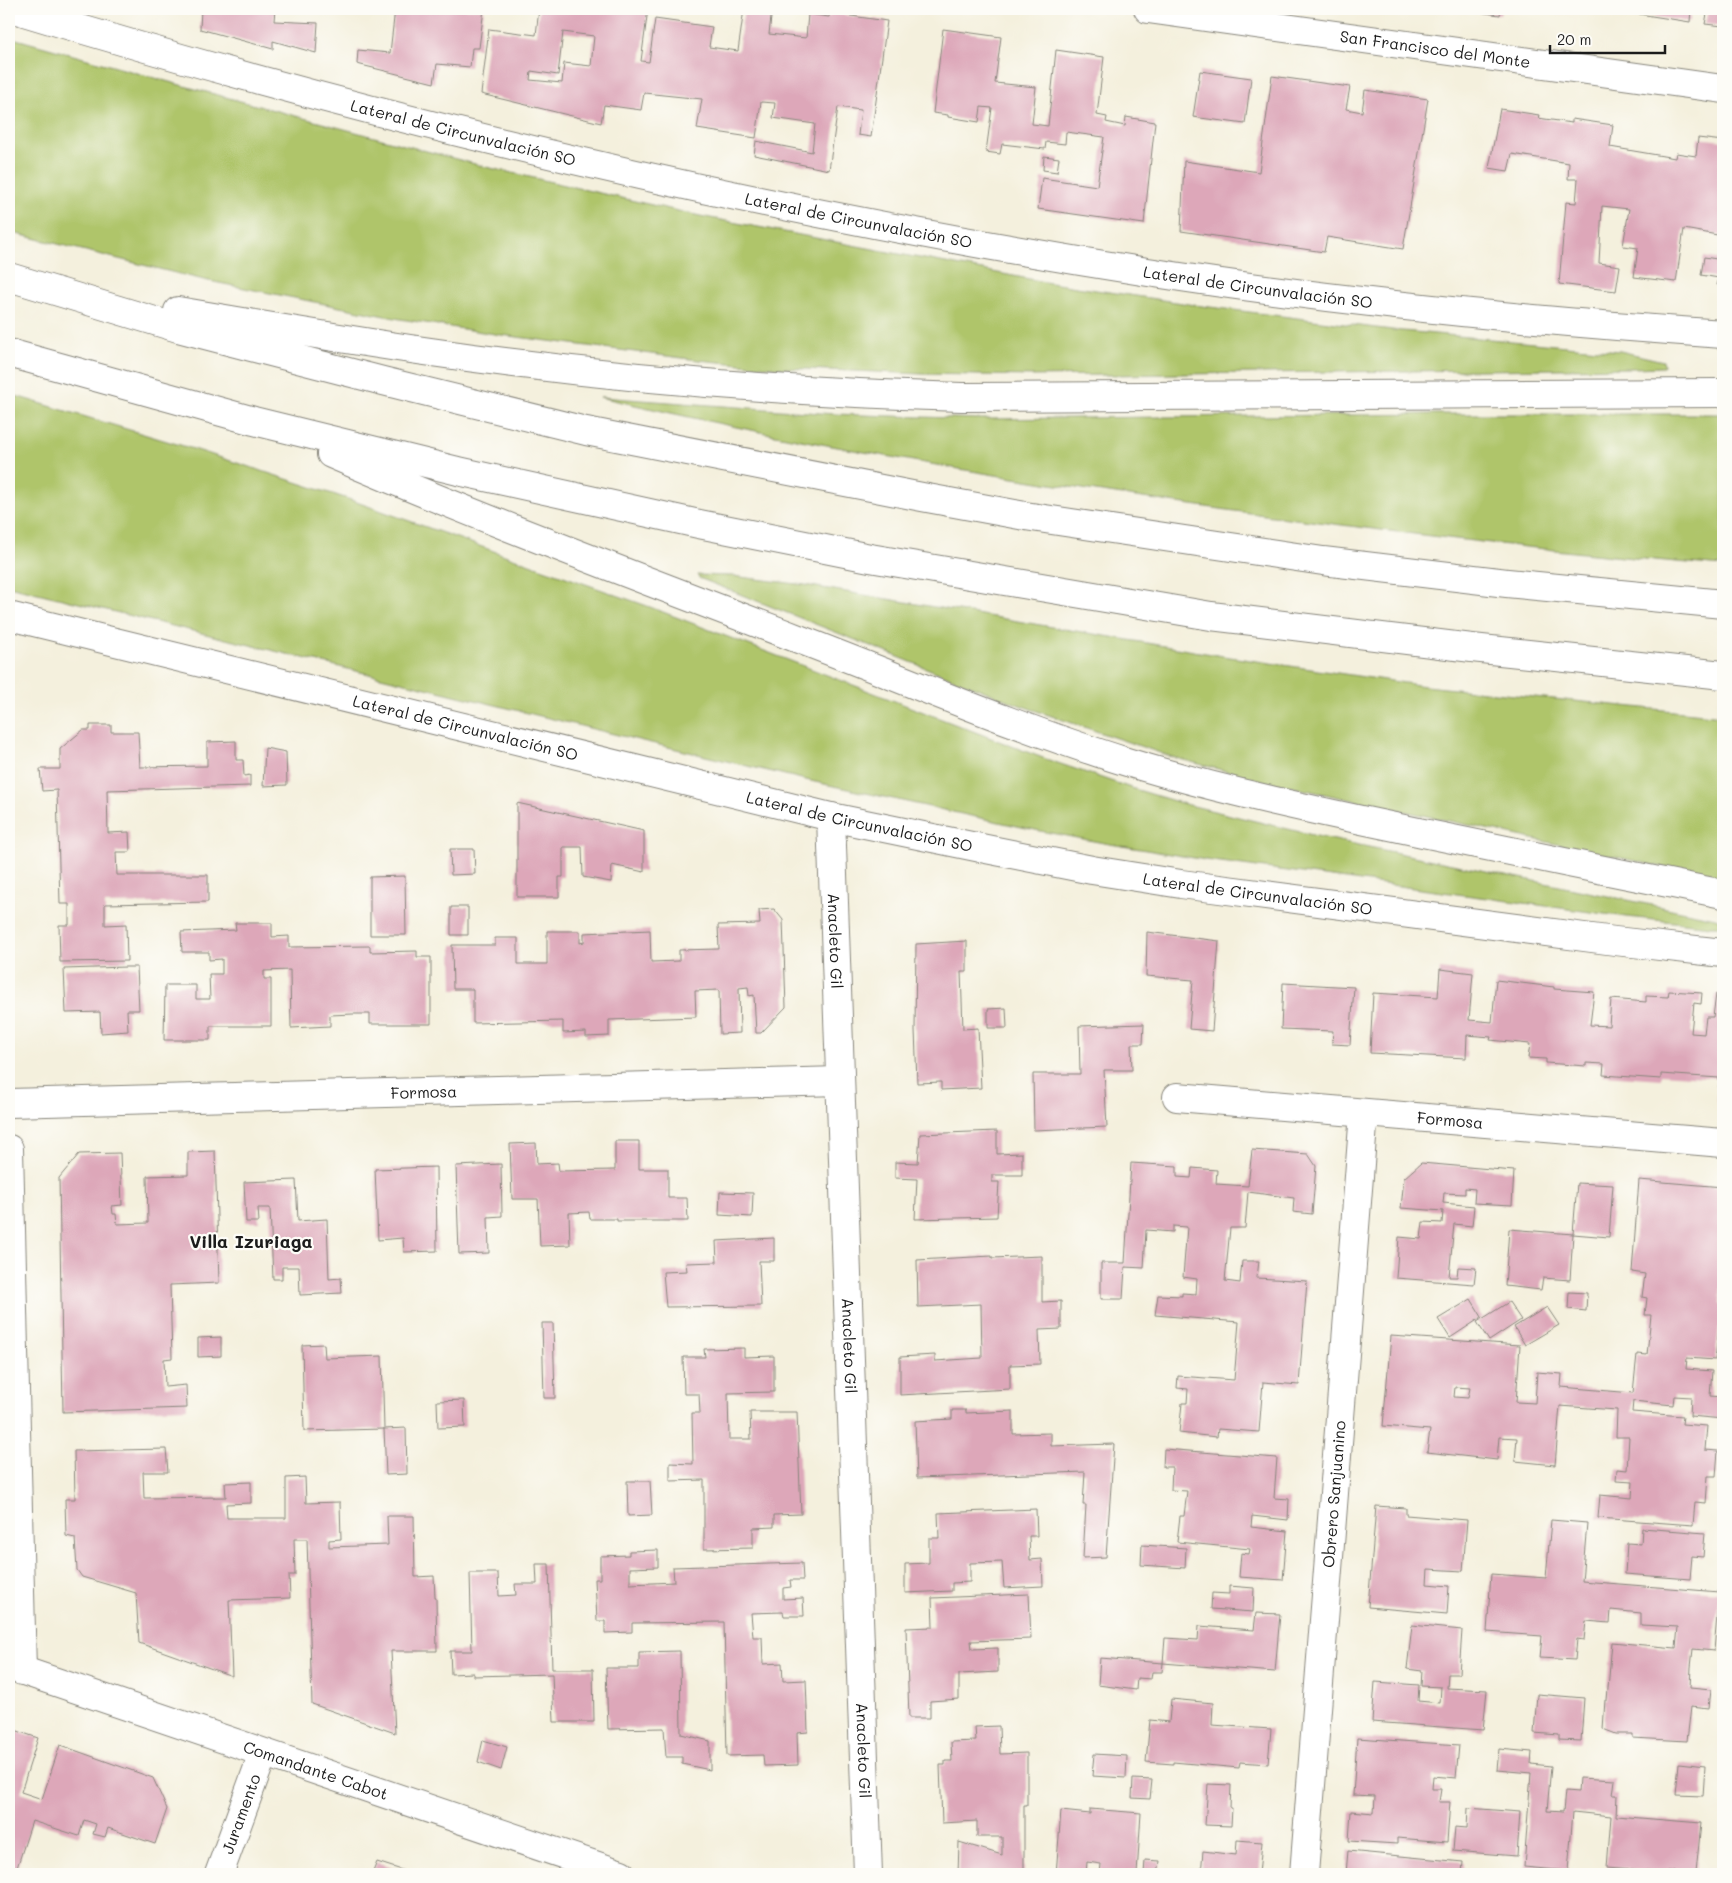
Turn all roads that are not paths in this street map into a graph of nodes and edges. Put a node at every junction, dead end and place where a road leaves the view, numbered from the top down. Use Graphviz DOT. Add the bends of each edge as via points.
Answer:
graph roads {
  1 [pos="14,9"];
  2 [pos="1148,9"];
  3 [pos="1314,20"];
  4 [pos="1723,89"];
  5 [pos="9,277"];
  6 [pos="54,290"];
  7 [pos="1723,334"];
  8 [pos="9,353"];
  9 [pos="1723,393"];
  10 [pos="254,421"];
  11 [pos="1723,604"];
  12 [pos="9,616"];
  13 [pos="1723,675"];
  14 [pos="831,817"];
  15 [pos="1723,894"];
  16 [pos="1723,953"];
  17 [pos="840,1081"];
  18 [pos="1177,1097"];
  19 [pos="9,1103"];
  20 [pos="1364,1113"];
  21 [pos="1723,1143"];
  22 [pos="9,1149"];
  23 [pos="15,1668"];
  24 [pos="263,1754"];
  25 [pos="219,1874"];
  26 [pos="621,1874"];
  27 [pos="868,1874"];
  28 [pos="1304,1874"];
  1 -- 7 [label="main road, Lateral de Circunvalación SO" via="216,68 536,151 703,190 886,226 1132,270 1284,291 1576,324"];
  2 -- 3 [label="main road, San Francisco del Monte"];
  3 -- 4 [label="main road, San Francisco del Monte"];
  5 -- 6 [label="main road"];
  6 -- 9 [label="main road" via="470,357 709,383 835,392 962,397"];
  6 -- 11 [label="main road" via="178,328 586,430 922,497 1025,516 1323,561"];
  8 -- 10 [label="main road"];
  10 -- 13 [label="main road" via="536,489 954,573 1268,624"];
  10 -- 15 [label="main road" via="418,491 654,585 1126,762 1236,792"];
  12 -- 14 [label="main road, Lateral de Circunvalación SO"];
  14 -- 16 [label="main road, Lateral de Circunvalación SO" via="1083,868 1180,884"];
  14 -- 17 [label="main road, Anacleto Gil"];
  17 -- 19 [label="main road, Formosa"];
  17 -- 27 [label="main road, Anacleto Gil"];
  18 -- 20 [label="main road, Formosa"];
  20 -- 21 [label="main road, Formosa"];
  20 -- 28 [label="main road, Obrero Sanjuanino"];
  22 -- 23 [label="main road"];
  23 -- 24 [label="main road, Comandante Cabot"];
  24 -- 25 [label="main road, Juramento"];
  24 -- 26 [label="main road, Comandante Cabot"];
}
